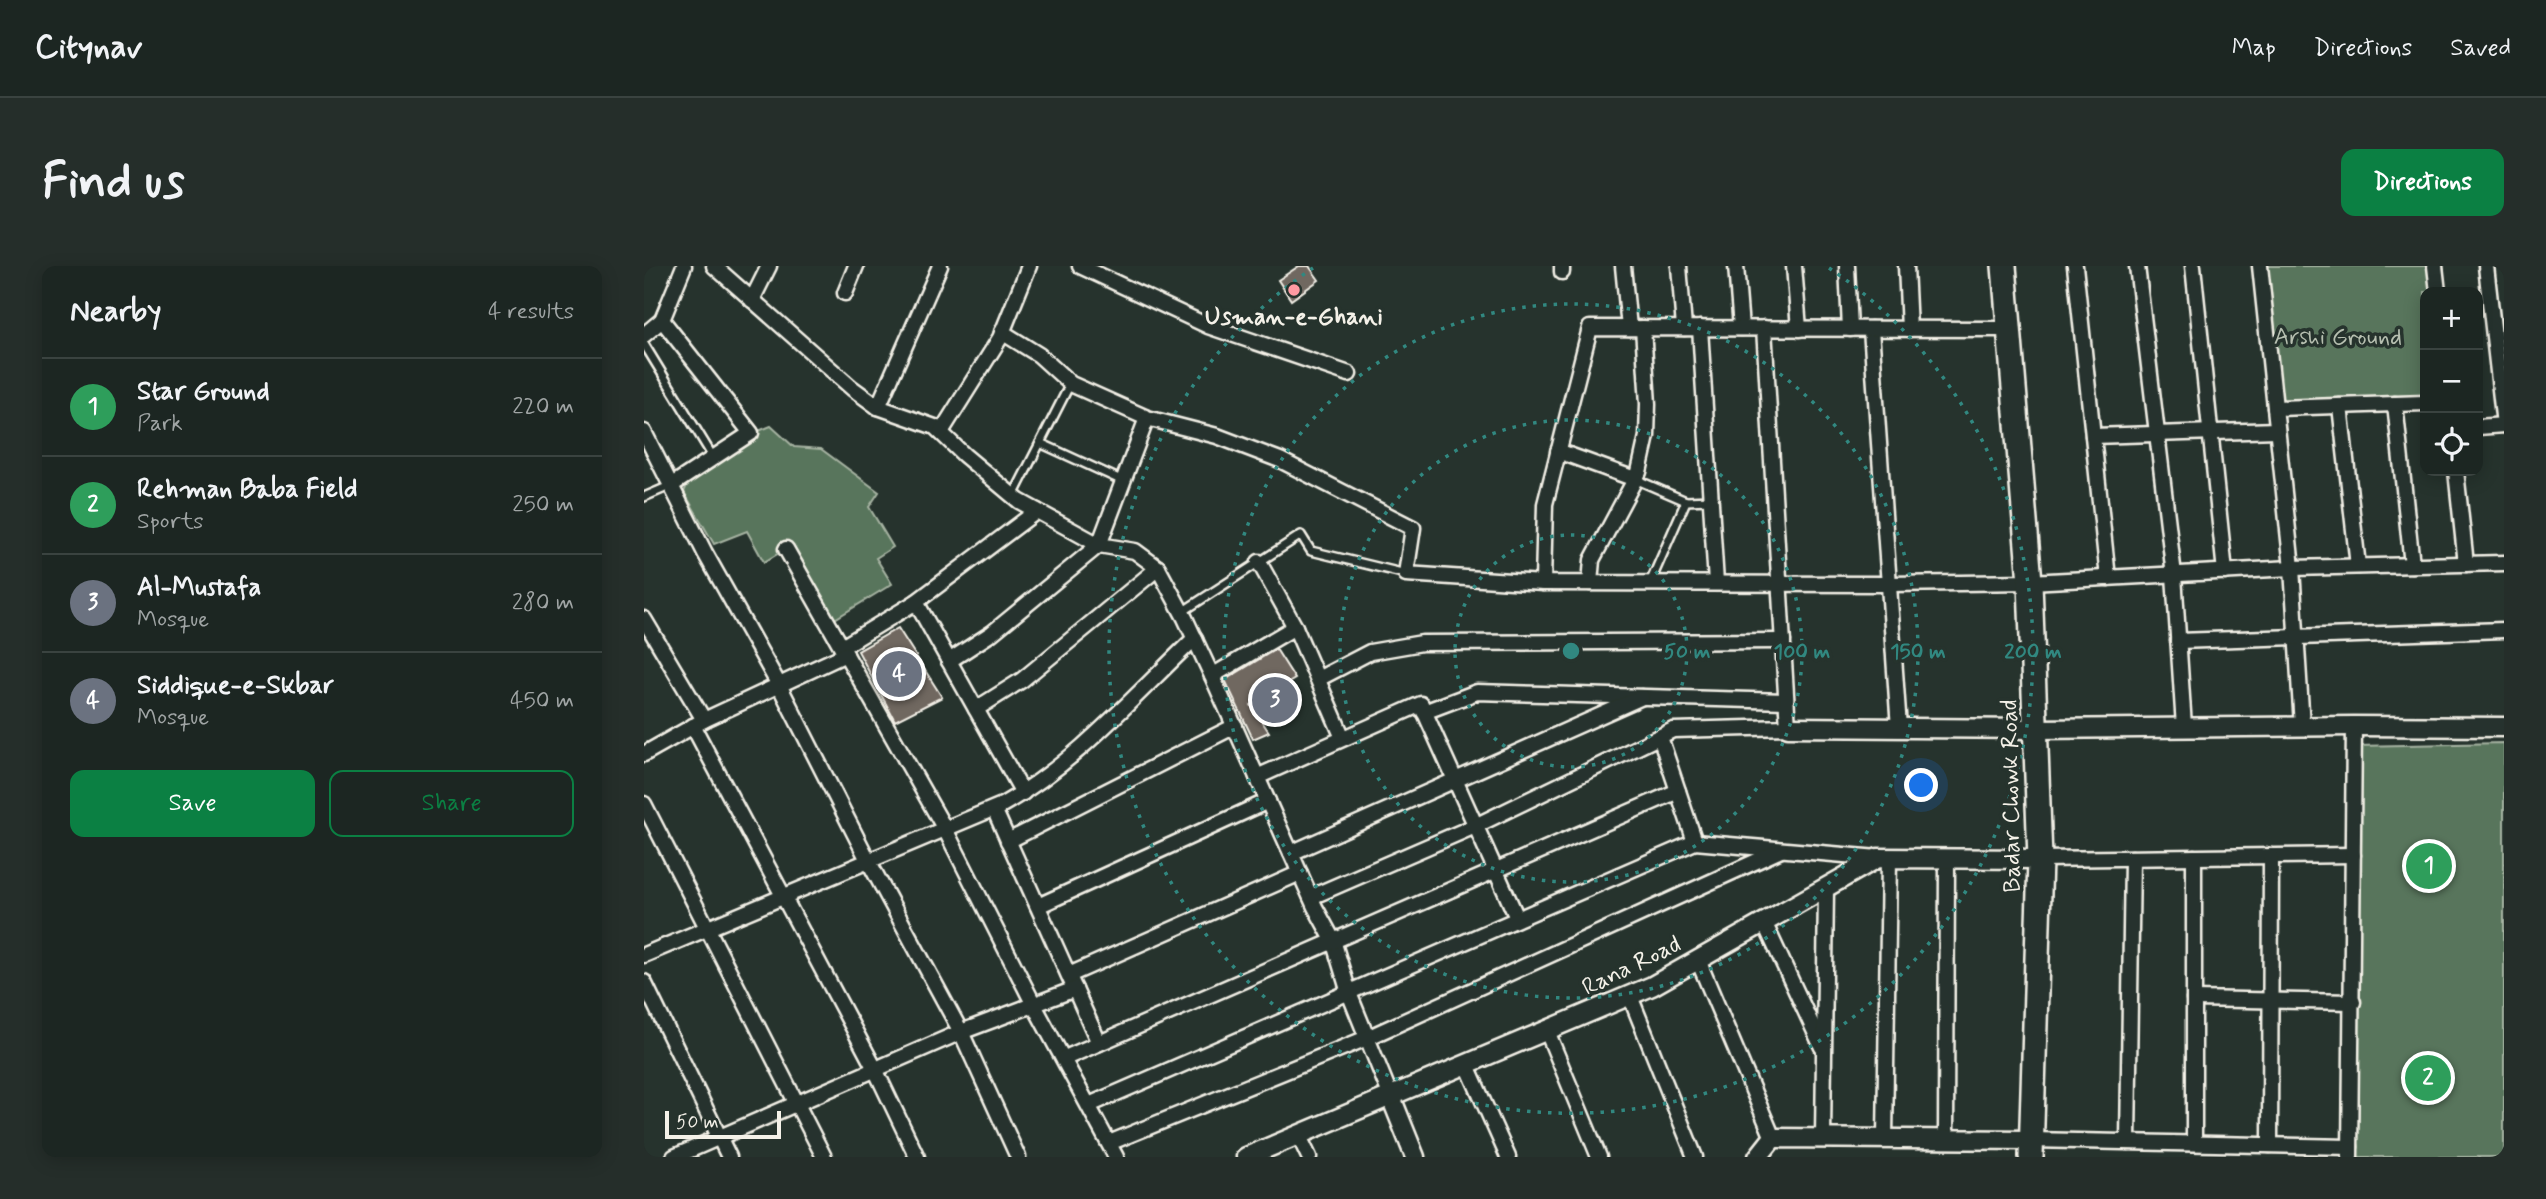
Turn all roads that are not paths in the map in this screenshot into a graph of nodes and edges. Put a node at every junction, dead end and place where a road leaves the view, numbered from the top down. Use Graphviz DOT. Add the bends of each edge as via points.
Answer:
graph roads {
  1 [pos="684,266"];
  2 [pos="714,266"];
  3 [pos="769,266"];
  4 [pos="856,266"];
  5 [pos="940,266"];
  6 [pos="1029,266"];
  7 [pos="1080,266"];
  8 [pos="1623,266"];
  9 [pos="1679,266"];
  10 [pos="1736,266"];
  11 [pos="1794,266"];
  12 [pos="1847,266"];
  13 [pos="1906,266"];
  14 [pos="2004,266"];
  15 [pos="2076,266"];
  16 [pos="2137,266"];
  17 [pos="2193,266"];
  18 [pos="2260,266"];
  19 [pos="2435,266"];
  20 [pos="2486,266"];
  21 [pos="1107,272"];
  22 [pos="2437,287"];
  23 [pos="845,293"];
  24 [pos="752,300"];
  25 [pos="662,320"];
  26 [pos="1636,328"];
  27 [pos="1684,328"];
  28 [pos="1700,328"];
  29 [pos="1741,328"];
  30 [pos="1764,328"];
  31 [pos="1799,328"];
  32 [pos="1850,329"];
  33 [pos="1871,329"];
  34 [pos="1909,329"];
  35 [pos="2009,330"];
  36 [pos="1002,332"];
  37 [pos="644,335"];
  38 [pos="644,344"];
  39 [pos="1349,374"];
  40 [pos="1071,384"];
  41 [pos="2420,403"];
  42 [pos="2395,404"];
  43 [pos="2340,406"];
  44 [pos="878,407"];
  45 [pos="2275,408"];
  46 [pos="1147,418"];
  47 [pos="2504,425"];
  48 [pos="2483,427"];
  49 [pos="2277,430"];
  50 [pos="644,432"];
  51 [pos="941,432"];
  52 [pos="2210,432"];
  53 [pos="2157,434"];
  54 [pos="2093,436"];
  55 [pos="1040,443"];
  56 [pos="1558,452"];
  57 [pos="713,457"];
  58 [pos="2457,476"];
  59 [pos="1635,479"];
  60 [pos="1123,481"];
  61 [pos="672,485"];
  62 [pos="1013,496"];
  63 [pos="644,497"];
  64 [pos="1711,500"];
  65 [pos="1686,502"];
  66 [pos="1037,511"];
  67 [pos="1099,545"];
  68 [pos="786,549"];
  69 [pos="1259,562"];
  70 [pos="2504,563"];
  71 [pos="2466,564"];
  72 [pos="2412,565"];
  73 [pos="2358,566"];
  74 [pos="1158,568"];
  75 [pos="2292,568"];
  76 [pos="2225,572"];
  77 [pos="1406,574"];
  78 [pos="2174,575"];
  79 [pos="2108,578"];
  80 [pos="2030,582"];
  81 [pos="1543,583"];
  82 [pos="1590,583"];
  83 [pos="1650,583"];
  84 [pos="1716,583"];
  85 [pos="1780,583"];
  86 [pos="1890,584"];
  87 [pos="916,602"];
  88 [pos="1182,612"];
  89 [pos="644,619"];
  90 [pos="1295,627"];
  91 [pos="2504,630"];
  92 [pos="2296,637"];
  93 [pos="1195,638"];
  94 [pos="1783,641"];
  95 [pos="2178,641"];
  96 [pos="844,651"];
  97 [pos="949,661"];
  98 [pos="1212,676"];
  99 [pos="1318,679"];
  100 [pos="779,685"];
  101 [pos="1642,697"];
  102 [pos="1786,701"];
  103 [pos="976,709"];
  104 [pos="1424,712"];
  105 [pos="698,723"];
  106 [pos="1235,726"];
  107 [pos="2302,726"];
  108 [pos="2354,726"];
  109 [pos="1788,727"];
  110 [pos="2183,727"];
  111 [pos="2504,727"];
  112 [pos="1899,728"];
  113 [pos="2036,729"];
  114 [pos="1660,737"];
  115 [pos="1343,738"];
  116 [pos="644,754"];
  117 [pos="1257,777"];
  118 [pos="1455,780"];
  119 [pos="1678,791"];
  120 [pos="1023,793"];
  121 [pos="1268,801"];
  122 [pos="644,804"];
  123 [pos="994,809"];
  124 [pos="1475,825"];
  125 [pos="946,831"];
  126 [pos="1008,841"];
  127 [pos="1695,842"];
  128 [pos="1782,850"];
  129 [pos="1291,853"];
  130 [pos="2353,855"];
  131 [pos="2271,856"];
  132 [pos="2194,857"];
  133 [pos="1883,858"];
  134 [pos="1947,858"];
  135 [pos="2132,858"];
  136 [pos="2040,859"];
  137 [pos="869,862"];
  138 [pos="1495,869"];
  139 [pos="1300,873"];
  140 [pos="1826,888"];
  141 [pos="782,896"];
  142 [pos="1311,897"];
  143 [pos="1038,906"];
  144 [pos="1517,918"];
  145 [pos="1765,922"];
  146 [pos="708,928"];
  147 [pos="1333,940"];
  148 [pos="644,955"];
  149 [pos="1698,960"];
  150 [pos="1069,975"];
  151 [pos="644,982"];
  152 [pos="1075,989"];
  153 [pos="1349,993"];
  154 [pos="1630,996"];
  155 [pos="2194,999"];
  156 [pos="2270,999"];
  157 [pos="2353,1002"];
  158 [pos="1034,1005"];
  159 [pos="1547,1031"];
  160 [pos="961,1032"];
  161 [pos="1367,1038"];
  162 [pos="1100,1043"];
  163 [pos="1824,1051"];
  164 [pos="1065,1058"];
  165 [pos="1468,1065"];
  166 [pos="875,1069"];
  167 [pos="1391,1097"];
  168 [pos="797,1104"];
  169 [pos="1089,1105"];
  170 [pos="719,1136"];
  171 [pos="1299,1136"];
  172 [pos="1773,1138"];
  173 [pos="1824,1139"];
  174 [pos="1885,1139"];
  175 [pos="1946,1139"];
  176 [pos="2128,1142"];
  177 [pos="1108,1143"];
  178 [pos="2194,1143"];
  179 [pos="2270,1145"];
  180 [pos="2031,1148"];
  181 [pos="2350,1152"];
  182 [pos="674,1157"];
  183 [pos="730,1157"];
  184 [pos="824,1157"];
  185 [pos="916,1157"];
  186 [pos="1018,1157"];
  187 [pos="1116,1157"];
  188 [pos="1246,1157"];
  189 [pos="1309,1157"];
  190 [pos="1415,1157"];
  191 [pos="1508,1157"];
  192 [pos="1599,1157"];
  193 [pos="1695,1157"];
  194 [pos="1758,1157"];
  1 -- 25 [label="street"];
  2 -- 24 [label="street"];
  3 -- 24 [label="street"];
  4 -- 23 [label="street"];
  5 -- 44 [label="street"];
  6 -- 36 [label="street"];
  7 -- 21 [label="street"];
  8 -- 26 [label="street"];
  9 -- 27 [label="street"];
  10 -- 29 [label="street"];
  11 -- 31 [label="street"];
  12 -- 32 [label="street"];
  13 -- 34 [label="street"];
  14 -- 35 [label="main road, Badar Chowk Road"];
  15 -- 54 [label="street"];
  16 -- 53 [label="street"];
  17 -- 52 [label="street"];
  18 -- 45 [label="street"];
  19 -- 22 [label="street"];
  20 -- 47 [label="street"];
  21 -- 39 [label="street" via="1208,326"];
  24 -- 44 [label="street"];
  25 -- 37 [label="street"];
  25 -- 57 [label="street" via="751,433"];
  26 -- 27 [label="street"];
  26 -- 56 [label="street" via="1590,328"];
  26 -- 59 [label="street" via="1648,404 1647,436"];
  27 -- 28 [label="street"];
  28 -- 29 [label="street"];
  28 -- 64 [label="street"];
  29 -- 30 [label="street"];
  30 -- 31 [label="street"];
  30 -- 85 [label="street"];
  31 -- 32 [label="street"];
  32 -- 33 [label="street"];
  33 -- 34 [label="street"];
  33 -- 86 [label="street"];
  34 -- 35 [label="street"];
  35 -- 80 [label="main road, Badar Chowk Road"];
  36 -- 40 [label="street"];
  36 -- 51 [label="street"];
  38 -- 57 [label="lane"];
  40 -- 46 [label="street"];
  40 -- 55 [label="lane"];
  41 -- 42 [label="street"];
  42 -- 43 [label="street"];
  42 -- 72 [label="street"];
  43 -- 45 [label="street"];
  43 -- 73 [label="street"];
  44 -- 51 [label="street"];
  45 -- 49 [label="street"];
  46 -- 60 [label="street"];
  46 -- 77 [label="street" via="1217,436 1280,460 1413,528"];
  47 -- 48 [label="street"];
  49 -- 52 [label="street"];
  49 -- 75 [label="street"];
  50 -- 61 [label="street"];
  51 -- 62 [label="street"];
  52 -- 53 [label="street"];
  52 -- 76 [label="street"];
  53 -- 54 [label="street"];
  53 -- 78 [label="street"];
  54 -- 79 [label="street"];
  55 -- 60 [label="lane"];
  55 -- 62 [label="lane"];
  56 -- 59 [label="street"];
  56 -- 81 [label="street" via="1545,504"];
  57 -- 61 [label="street"];
  58 -- 71 [label="street"];
  59 -- 65 [label="lane"];
  59 -- 82 [label="street" via="1592,560"];
  60 -- 67 [label="street"];
  61 -- 63 [label="lane"];
  61 -- 100 [label="street"];
  62 -- 66 [label="street"];
  64 -- 65 [label="lane"];
  64 -- 84 [label="street"];
  65 -- 83 [label="lane"];
  66 -- 67 [label="street"];
  66 -- 87 [label="street"];
  67 -- 74 [label="street" via="1135,551"];
  67 -- 97 [label="street" via="992,633"];
  68 -- 96 [label="street"];
  69 -- 77 [label="lane" via="1301,536 1311,551"];
  69 -- 88 [label="lane"];
  69 -- 90 [label="street"];
  70 -- 71 [label="street"];
  71 -- 72 [label="street"];
  72 -- 73 [label="street"];
  73 -- 75 [label="street"];
  74 -- 88 [label="street"];
  74 -- 103 [label="street" via="1021,680"];
  75 -- 76 [label="street"];
  75 -- 92 [label="street"];
  76 -- 78 [label="street"];
  77 -- 81 [label="street"];
  78 -- 79 [label="street"];
  78 -- 95 [label="street"];
  79 -- 80 [label="street"];
  80 -- 86 [label="street"];
  80 -- 113 [label="main road, Badar Chowk Road"];
  81 -- 82 [label="street"];
  82 -- 83 [label="street"];
  83 -- 84 [label="street"];
  84 -- 85 [label="street"];
  85 -- 86 [label="street"];
  85 -- 94 [label="street"];
  86 -- 112 [label="street"];
  87 -- 96 [label="street"];
  87 -- 97 [label="street"];
  88 -- 93 [label="street"];
  89 -- 105 [label="street"];
  90 -- 98 [label="street"];
  90 -- 99 [label="street"];
  91 -- 92 [label="street"];
  92 -- 95 [label="street"];
  92 -- 107 [label="street"];
  93 -- 98 [label="street"];
  93 -- 120 [label="street" via="1064,764"];
  94 -- 99 [label="street" via="1422,643 1370,652"];
  94 -- 102 [label="street"];
  95 -- 110 [label="street"];
  96 -- 100 [label="street"];
  96 -- 125 [label="street"];
  97 -- 103 [label="street"];
  98 -- 106 [label="street"];
  99 -- 115 [label="street"];
  100 -- 105 [label="street"];
  100 -- 137 [label="street"];
  101 -- 102 [label="street"];
  101 -- 104 [label="street" via="1477,692"];
  101 -- 118 [label="street"];
  102 -- 109 [label="street"];
  103 -- 120 [label="street"];
  104 -- 115 [label="street" via="1421,704"];
  104 -- 118 [label="street"];
  105 -- 116 [label="street"];
  105 -- 141 [label="street"];
  106 -- 117 [label="street"];
  106 -- 126 [label="street"];
  107 -- 108 [label="street"];
  107 -- 110 [label="street"];
  108 -- 111 [label="street"];
  108 -- 130 [label="street"];
  109 -- 112 [label="street"];
  109 -- 114 [label="street" via="1673,730"];
  110 -- 113 [label="street"];
  112 -- 113 [label="street"];
  113 -- 136 [label="main road, Badar Chowk Road"];
  114 -- 119 [label="street"];
  114 -- 124 [label="street"];
  115 -- 117 [label="street"];
  117 -- 121 [label="street"];
  118 -- 124 [label="street"];
  118 -- 129 [label="street"];
  119 -- 127 [label="street"];
  119 -- 138 [label="street"];
  120 -- 123 [label="street"];
  121 -- 129 [label="street"];
  121 -- 143 [label="street"];
  122 -- 146 [label="street"];
  123 -- 125 [label="street"];
  123 -- 126 [label="street"];
  124 -- 138 [label="street"];
  124 -- 142 [label="street"];
  125 -- 137 [label="street"];
  125 -- 158 [label="street"];
  126 -- 143 [label="street"];
  127 -- 128 [label="street"];
  127 -- 144 [label="street"];
  128 -- 133 [label="street"];
  128 -- 161 [label="street"];
  129 -- 139 [label="street"];
  130 -- 131 [label="street"];
  130 -- 157 [label="street"];
  131 -- 132 [label="street"];
  131 -- 156 [label="street"];
  132 -- 135 [label="street"];
  132 -- 155 [label="street"];
  133 -- 134 [label="street, Rana Road"];
  133 -- 140 [label="street, Rana Road"];
  133 -- 174 [label="street"];
  134 -- 136 [label="street, Rana Road"];
  134 -- 175 [label="street"];
  135 -- 136 [label="street"];
  135 -- 176 [label="street"];
  136 -- 180 [label="main road, Badar Chowk Road"];
  137 -- 141 [label="street"];
  137 -- 160 [label="street"];
  138 -- 144 [label="street"];
  138 -- 147 [label="street"];
  139 -- 142 [label="street"];
  139 -- 150 [label="street"];
  140 -- 145 [label="street, Rana Road"];
  140 -- 163 [label="street"];
  141 -- 146 [label="street"];
  141 -- 166 [label="street"];
  142 -- 147 [label="street"];
  143 -- 150 [label="street"];
  144 -- 153 [label="street"];
  145 -- 149 [label="street, Rana Road"];
  145 -- 163 [label="street"];
  146 -- 148 [label="street"];
  146 -- 168 [label="street"];
  147 -- 153 [label="street"];
  147 -- 162 [label="street"];
  149 -- 154 [label="street, Rana Road"];
  149 -- 172 [label="street"];
  150 -- 152 [label="street"];
  151 -- 170 [label="street"];
  152 -- 158 [label="street"];
  152 -- 162 [label="street"];
  153 -- 161 [label="street"];
  153 -- 169 [label="street"];
  154 -- 159 [label="street, Rana Road"];
  154 -- 193 [label="street"];
  155 -- 156 [label="street"];
  155 -- 178 [label="street"];
  156 -- 157 [label="street"];
  156 -- 179 [label="street"];
  157 -- 181 [label="street"];
  158 -- 160 [label="street"];
  158 -- 164 [label="street"];
  159 -- 165 [label="street, Rana Road"];
  159 -- 192 [label="street"];
  160 -- 166 [label="street"];
  160 -- 186 [label="street"];
  161 -- 167 [label="street"];
  161 -- 177 [label="street"];
  162 -- 164 [label="street"];
  163 -- 173 [label="street"];
  164 -- 169 [label="street"];
  165 -- 167 [label="street, Rana Road"];
  165 -- 191 [label="street"];
  166 -- 168 [label="street"];
  166 -- 185 [label="street"];
  167 -- 171 [label="street, Rana Road"];
  167 -- 190 [label="street"];
  168 -- 170 [label="street"];
  168 -- 184 [label="street"];
  169 -- 177 [label="street"];
  170 -- 182 [label="street"];
  170 -- 183 [label="street"];
  171 -- 188 [label="street, Rana Road"];
  171 -- 189 [label="street"];
  172 -- 173 [label="street"];
  172 -- 194 [label="street"];
  173 -- 174 [label="street"];
  174 -- 175 [label="street"];
  175 -- 180 [label="street"];
  176 -- 178 [label="street"];
  176 -- 180 [label="street"];
  177 -- 187 [label="street"];
  178 -- 179 [label="street"];
  179 -- 181 [label="street"];
}
